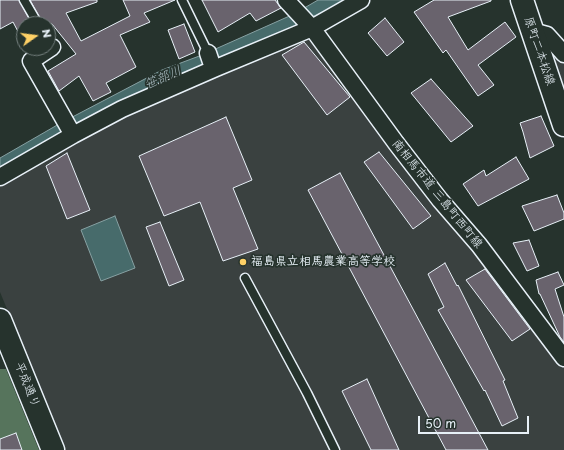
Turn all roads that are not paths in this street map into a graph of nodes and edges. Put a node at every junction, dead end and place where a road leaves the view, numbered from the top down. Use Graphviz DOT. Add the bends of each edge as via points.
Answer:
graph roads {
  1 [pos="24,0"];
  2 [pos="182,0"];
  3 [pos="286,0"];
  4 [pos="361,0"];
  5 [pos="522,0"];
  6 [pos="33,16"];
  7 [pos="306,21"];
  8 [pos="532,31"];
  9 [pos="564,54"];
  10 [pos="37,56"];
  11 [pos="212,62"];
  12 [pos="564,125"];
  13 [pos="70,129"];
  14 [pos="0,177"];
  15 [pos="245,278"];
  16 [pos="0,320"];
  17 [pos="564,358"];
  18 [pos="53,450"];
  19 [pos="335,450"];
  1 -- 6 [label="lane"];
  2 -- 11 [label="lane"];
  3 -- 7 [label="street, 南相馬市道 三島町西町線"];
  4 -- 7 [label="street"];
  5 -- 8 [label="street, 原町二本松線"];
  7 -- 11 [label="street"];
  7 -- 17 [label="street, 南相馬市道 三島町西町線" via="396,143 479,245"];
  8 -- 9 [label="street" via="547,35"];
  8 -- 12 [label="street, 原町二本松線"];
  10 -- 13 [label="street" via="31,61"];
  11 -- 13 [label="street" via="122,110"];
  13 -- 14 [label="street"];
  15 -- 19 [label="lane"];
  16 -- 18 [label="street, 平成通り"];
}
